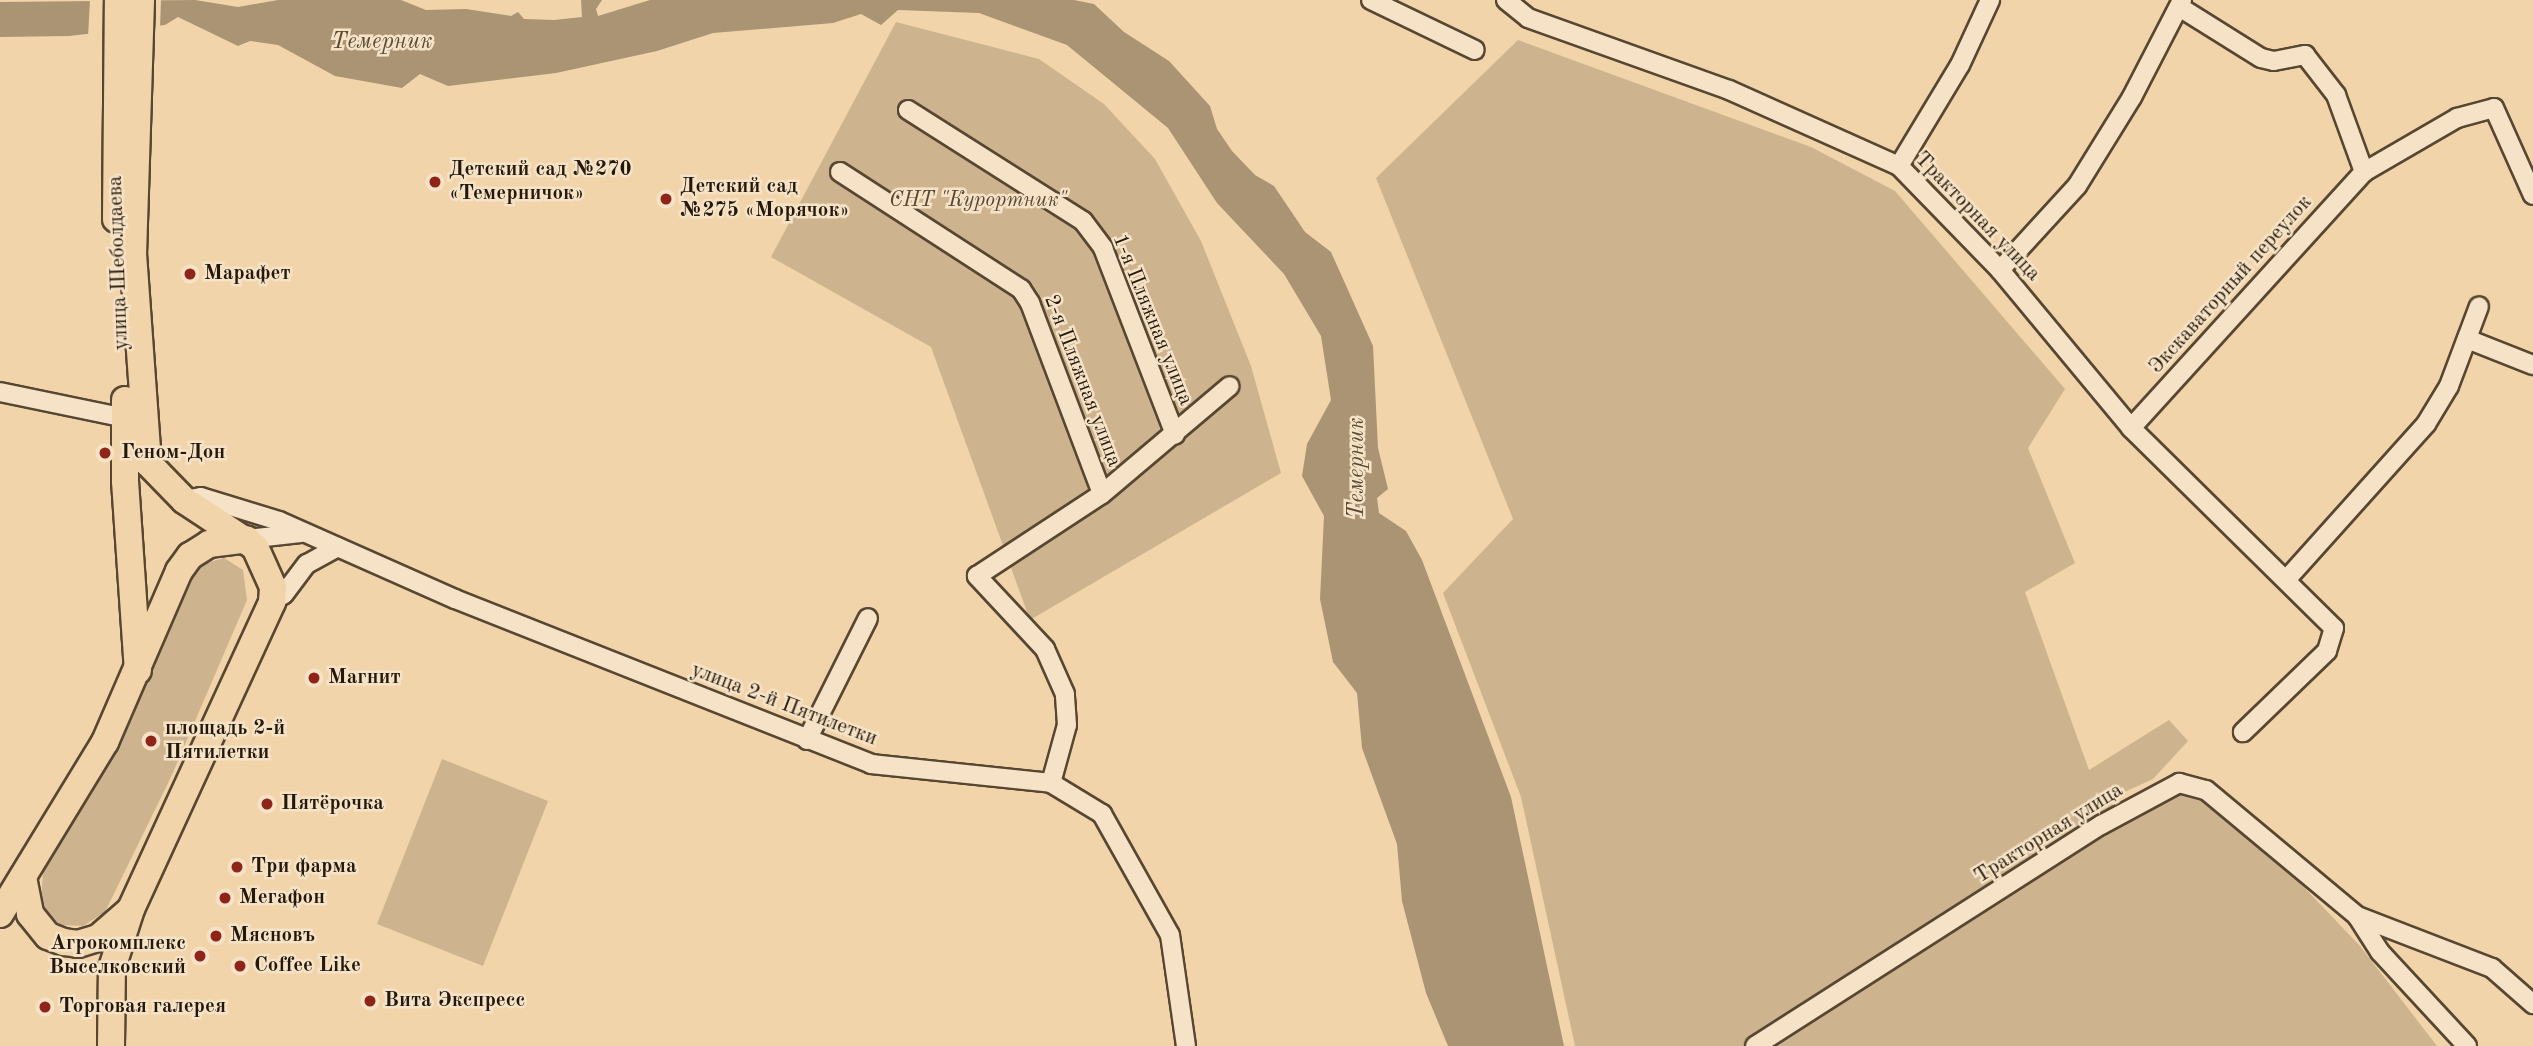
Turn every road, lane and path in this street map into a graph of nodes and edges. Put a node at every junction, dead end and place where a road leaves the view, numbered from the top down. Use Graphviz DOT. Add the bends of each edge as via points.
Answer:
graph roads {
  1 [pos="118,0"];
  2 [pos="141,0"];
  3 [pos="1371,0"];
  4 [pos="1506,0"];
  5 [pos="1990,0"];
  6 [pos="2181,4"];
  7 [pos="1475,50"];
  8 [pos="125,84"];
  9 [pos="908,110"];
  10 [pos="1899,166"];
  11 [pos="840,172"];
  12 [pos="2364,172"];
  13 [pos="2533,195"];
  14 [pos="2000,270"];
  15 [pos="2479,306"];
  16 [pos="2467,339"];
  17 [pos="2533,365"];
  18 [pos="1230,386"];
  19 [pos="0,392"];
  20 [pos="2131,428"];
  21 [pos="132,430"];
  22 [pos="1175,435"];
  23 [pos="1102,494"];
  24 [pos="184,500"];
  25 [pos="305,533"];
  26 [pos="247,539"];
  27 [pos="338,547"];
  28 [pos="2286,580"];
  29 [pos="272,602"];
  30 [pos="868,618"];
  31 [pos="138,671"];
  32 [pos="2243,732"];
  33 [pos="807,740"];
  34 [pos="1051,783"];
  35 [pos="23,877"];
  36 [pos="131,909"];
  37 [pos="0,914"];
  38 [pos="2357,916"];
  39 [pos="2533,1004"];
  40 [pos="111,1046"];
  41 [pos="1186,1046"];
  42 [pos="1755,1046"];
  43 [pos="2467,1046"];
  1 -- 8 [label="main road"];
  2 -- 8 [label="main road"];
  3 -- 7 [label="street"];
  4 -- 10 [label="street, Тракторная улица" via="1528,18 1729,90"];
  5 -- 10 [label="street" via="1960,65"];
  6 -- 12 [label="street" via="2261,58 2274,61 2305,55 2336,95"];
  6 -- 14 [label="street" via="2077,186"];
  8 -- 21 [label="main road, улица Шеболдаева" via="116,251"];
  9 -- 22 [label="street, 1-я Пляжная улица" via="1083,221 1103,248"];
  10 -- 14 [label="street, Тракторная улица"];
  11 -- 23 [label="street, 2-я Пляжная улица" via="1021,289"];
  12 -- 13 [label="street, Экскаваторный переулок" via="2457,118 2494,108"];
  12 -- 20 [label="street, Экскаваторный переулок"];
  14 -- 20 [label="street, Тракторная улица"];
  15 -- 16 [label="street"];
  16 -- 17 [label="street"];
  16 -- 28 [label="street" via="2449,386 2426,424"];
  18 -- 22 [label="street"];
  19 -- 21 [label="street"];
  20 -- 28 [label="street, Тракторная улица"];
  21 -- 24 [label="main road" via="148,463"];
  21 -- 31 [label="main road"];
  22 -- 23 [label="street"];
  23 -- 34 [label="street" via="977,576 1045,649 1065,694 1067,725"];
  24 -- 25 [label="street, улица 2-й Пятилетки" via="201,496"];
  24 -- 26 [label="main road"];
  25 -- 26 [label="street, улица 2-й Пятилетки"];
  25 -- 27 [label="street, улица 2-й Пятилетки"];
  26 -- 29 [label="main road" via="270,572"];
  26 -- 31 [label="main road" via="222,539 190,556 162,605"];
  27 -- 29 [label="street" via="307,564"];
  27 -- 33 [label="street, улица 2-й Пятилетки"];
  28 -- 32 [label="street, Тракторная улица" via="2334,628 2328,650"];
  29 -- 36 [label="main road"];
  30 -- 33 [label="street"];
  31 -- 35 [label="main road" via="96,758"];
  33 -- 34 [label="street, улица 2-й Пятилетки" via="871,764"];
  34 -- 41 [label="street, улица 2-й Пятилетки" via="1101,814 1170,936"];
  35 -- 36 [label="main road" via="30,914 48,936 64,942 78,944 106,934"];
  35 -- 37 [label="main road"];
  36 -- 40 [label="main road" via="112,968"];
  38 -- 39 [label="street, Тракторная улица" via="2492,968"];
  38 -- 42 [label="street, Тракторная улица" via="2206,790 2179,783 2101,825"];
  38 -- 43 [label="street, Тракторная улица" via="2380,952"];
}
